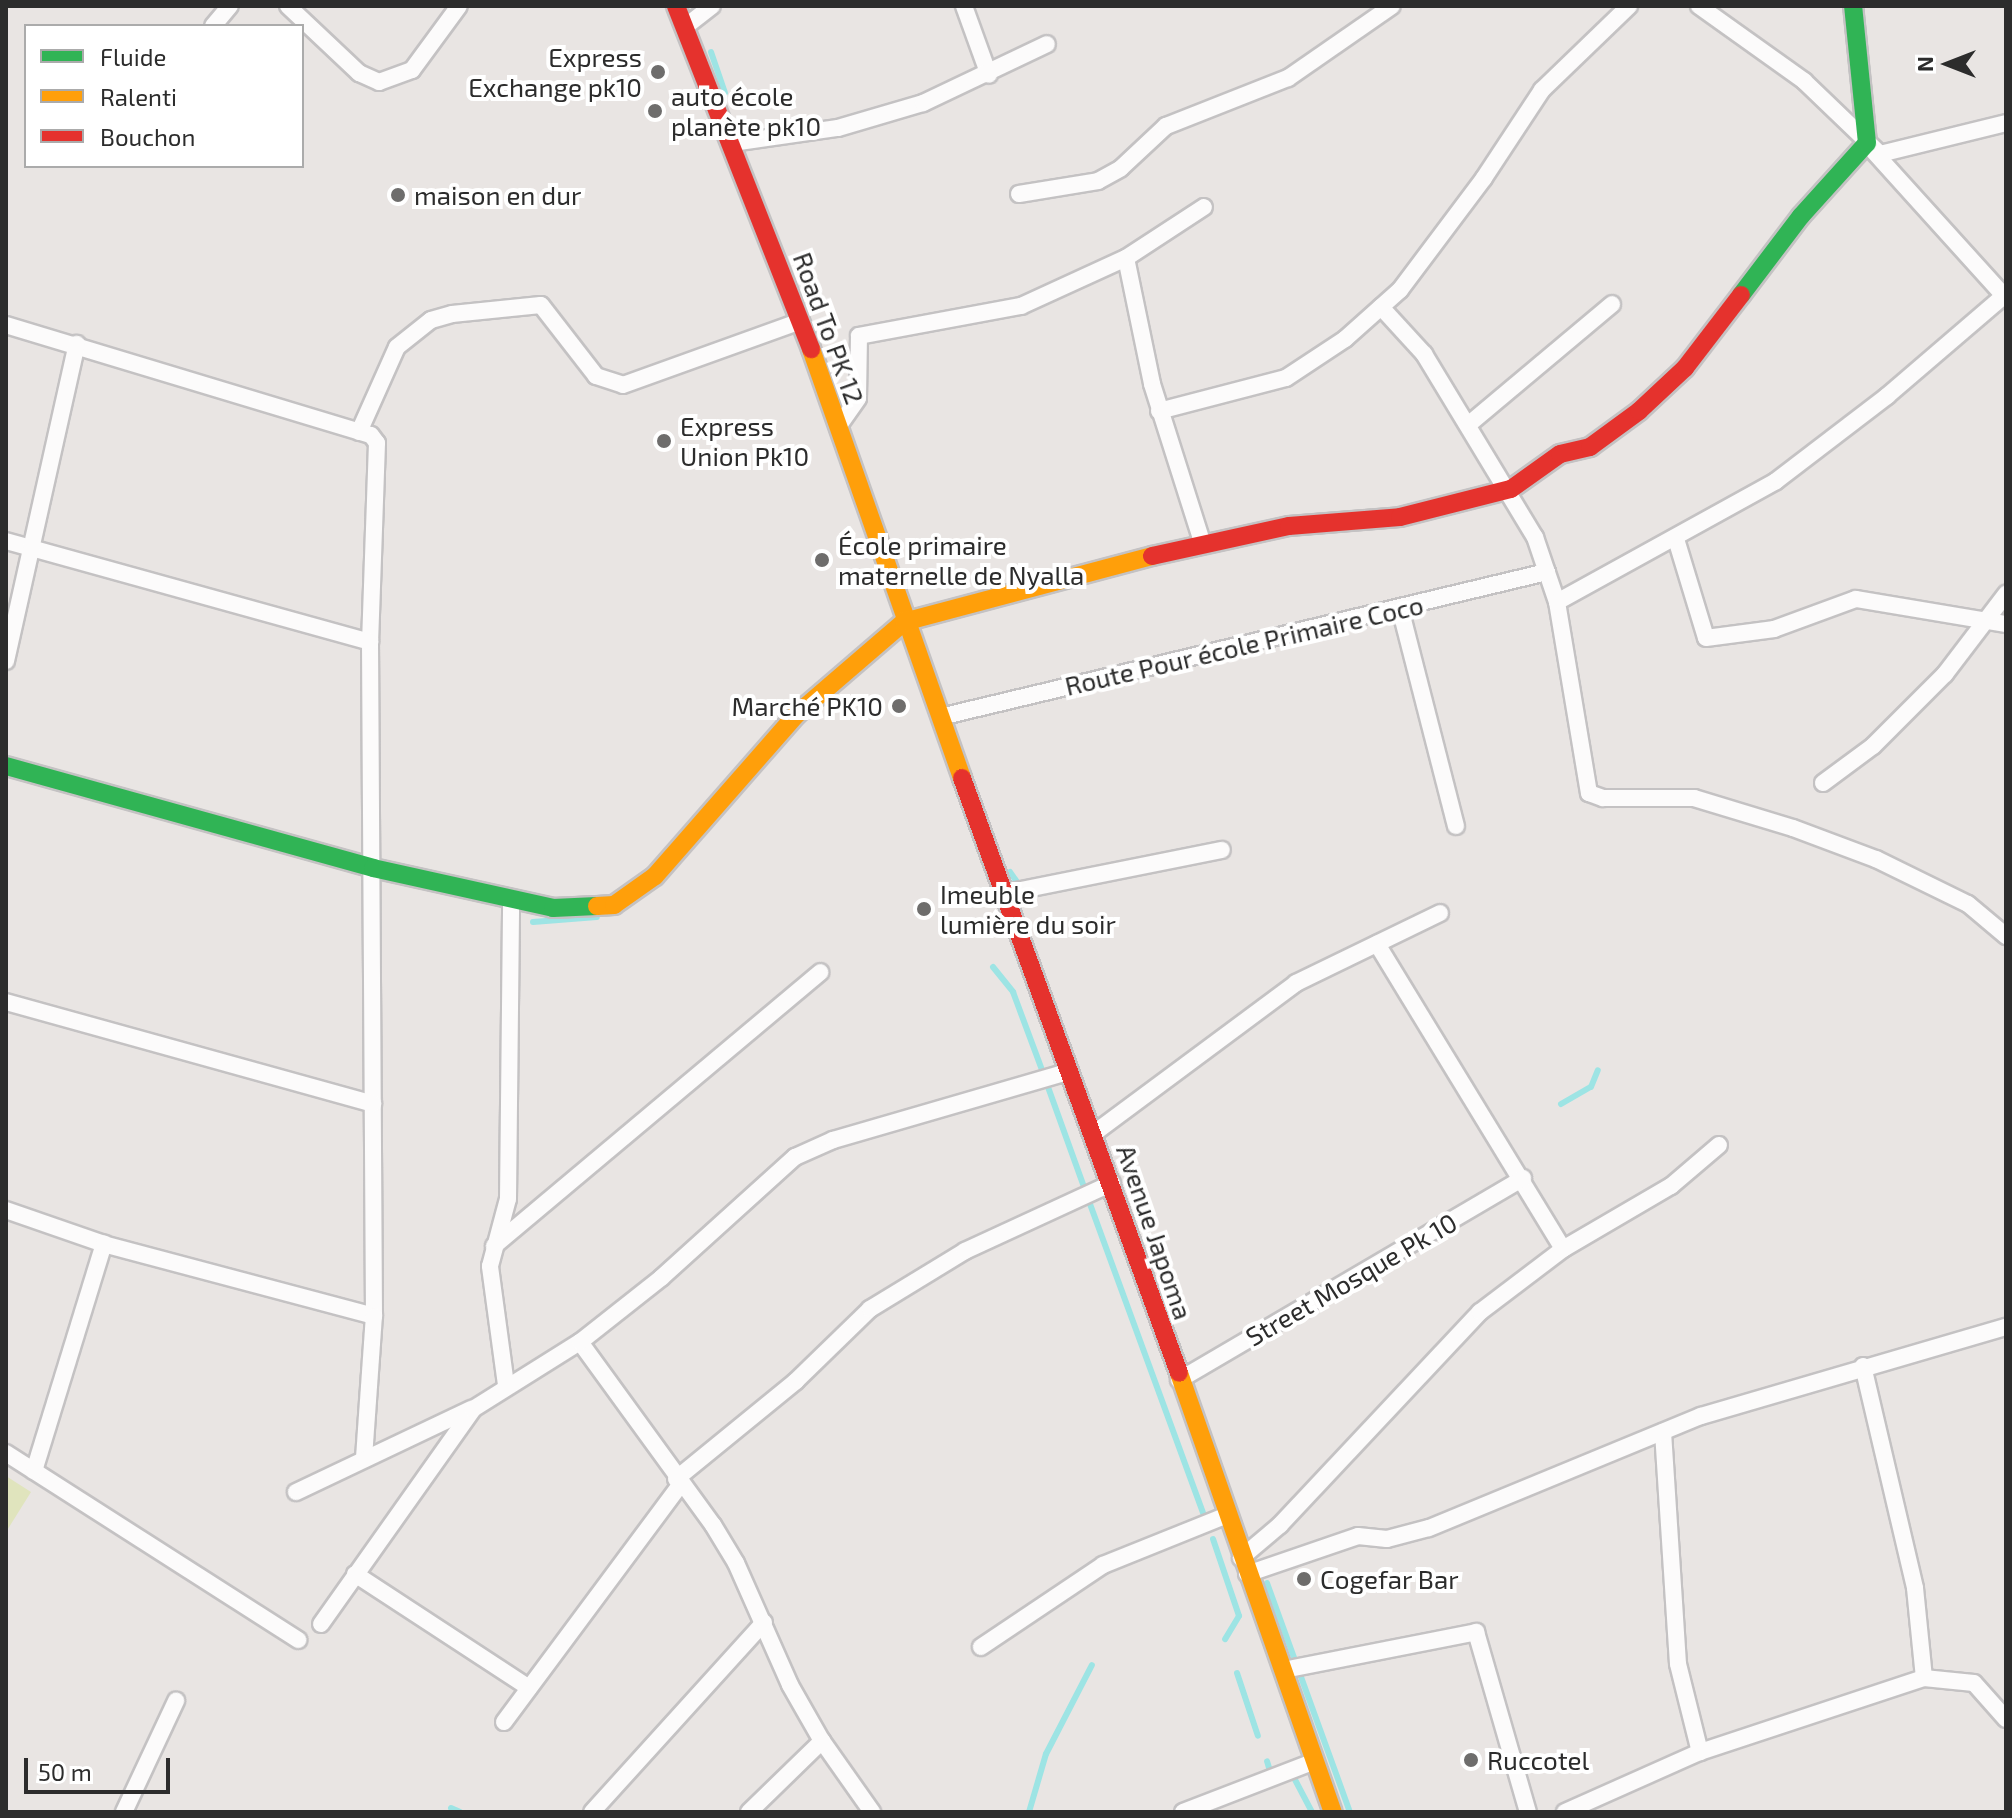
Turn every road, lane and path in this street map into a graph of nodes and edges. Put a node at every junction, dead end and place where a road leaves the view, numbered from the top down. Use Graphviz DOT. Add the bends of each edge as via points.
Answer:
graph roads {
  1 [pos="230,6"];
  2 [pos="288,6"];
  3 [pos="459,6"];
  4 [pos="676,6"];
  5 [pos="712,6"];
  6 [pos="964,6"];
  7 [pos="1392,6"];
  8 [pos="1629,6"];
  9 [pos="1699,6"];
  10 [pos="1853,6"];
  11 [pos="215,24"];
  12 [pos="685,27"];
  13 [pos="1047,44"];
  14 [pos="989,75"];
  15 [pos="2006,123"];
  16 [pos="732,143"];
  17 [pos="1871,148"];
  18 [pos="1019,194"];
  19 [pos="1204,207"];
  20 [pos="1126,258"];
  21 [pos="2005,295"];
  22 [pos="1612,304"];
  23 [pos="1381,307"];
  24 [pos="801,321"];
  25 [pos="6,325"];
  26 [pos="77,344"];
  27 [pos="1159,411"];
  28 [pos="1468,425"];
  29 [pos="838,427"];
  30 [pos="359,432"];
  31 [pos="1511,489"];
  32 [pos="1676,539"];
  33 [pos="6,541"];
  34 [pos="1202,542"];
  35 [pos="30,548"];
  36 [pos="1547,572"];
  37 [pos="2006,594"];
  38 [pos="1557,602"];
  39 [pos="1400,608"];
  40 [pos="1987,618"];
  41 [pos="904,622"];
  42 [pos="2006,624"];
  43 [pos="370,642"];
  44 [pos="6,661"];
  45 [pos="924,671"];
  46 [pos="940,717"];
  47 [pos="6,766"];
  48 [pos="1823,783"];
  49 [pos="1456,826"];
  50 [pos="1222,850"];
  51 [pos="373,868"];
  52 [pos="1006,893"];
  53 [pos="511,898"];
  54 [pos="1440,913"];
  55 [pos="2006,936"];
  56 [pos="1377,944"];
  57 [pos="820,972"];
  58 [pos="6,1002"];
  59 [pos="1067,1072"];
  60 [pos="373,1104"];
  61 [pos="1093,1134"];
  62 [pos="1719,1145"];
  63 [pos="1523,1178"];
  64 [pos="1112,1183"];
  65 [pos="6,1210"];
  66 [pos="104,1244"];
  67 [pos="491,1249"];
  68 [pos="1563,1249"];
  69 [pos="374,1316"];
  70 [pos="2006,1327"];
  71 [pos="580,1342"];
  72 [pos="1863,1366"];
  73 [pos="1179,1380"];
  74 [pos="506,1385"];
  75 [pos="473,1409"];
  76 [pos="1663,1432"];
  77 [pos="6,1453"];
  78 [pos="364,1458"];
  79 [pos="34,1471"];
  80 [pos="678,1482"];
  81 [pos="296,1492"];
  82 [pos="1225,1516"];
  83 [pos="1244,1566"];
  84 [pos="355,1574"];
  85 [pos="764,1622"];
  86 [pos="321,1624"];
  87 [pos="298,1640"];
  88 [pos="981,1647"];
  89 [pos="1283,1670"];
  90 [pos="1924,1678"];
  91 [pos="529,1688"];
  92 [pos="176,1701"];
  93 [pos="2006,1719"];
  94 [pos="504,1722"];
  95 [pos="822,1741"];
  96 [pos="1700,1752"];
  97 [pos="1315,1761"];
  98 [pos="124,1812"];
  99 [pos="592,1812"];
  100 [pos="749,1812"];
  101 [pos="872,1812"];
  102 [pos="1183,1812"];
  103 [pos="1333,1812"];
  104 [pos="1528,1812"];
  105 [pos="1565,1812"];
  1 -- 11 [label="street"];
  2 -- 3 [label="street" via="359,73 379,82 412,70"];
  4 -- 12 [label="street, Road To PK 12"];
  5 -- 12 [label="street"];
  6 -- 14 [label="street"];
  7 -- 18 [label="street" via="1288,78 1166,126 1121,168 1098,181"];
  8 -- 23 [label="street" via="1542,90 1484,178 1400,290"];
  9 -- 17 [label="street" via="1804,81"];
  10 -- 17 [label="street"];
  12 -- 16 [label="street, Road To PK 12"];
  13 -- 14 [label="street"];
  14 -- 16 [label="street" via="936,99 838,128"];
  15 -- 17 [label="street" via="1888,154"];
  16 -- 24 [label="street, Road To PK 12"];
  17 -- 21 [label="street"];
  17 -- 31 [label="street" via="1801,216 1665,387 1590,447 1560,454"];
  19 -- 20 [label="street"];
  20 -- 27 [label="street"];
  20 -- 29 [label="street" via="1021,306 859,336 858,398"];
  21 -- 32 [label="street" via="1887,396 1776,481"];
  22 -- 28 [label="street"];
  23 -- 27 [label="street" via="1316,362 1286,378"];
  23 -- 28 [label="street" via="1424,354"];
  24 -- 29 [label="street, Road To PK 12"];
  24 -- 30 [label="street" via="623,385 596,376 551,311 541,305 452,314 431,320 397,347"];
  25 -- 26 [label="street"];
  26 -- 30 [label="street"];
  26 -- 35 [label="street"];
  27 -- 34 [label="street"];
  28 -- 31 [label="street"];
  29 -- 41 [label="street, Road To PK 12"];
  30 -- 43 [label="street" via="371,435 379,452"];
  31 -- 34 [label="street" via="1400,517 1289,526"];
  31 -- 36 [label="street"];
  32 -- 38 [label="street"];
  32 -- 40 [label="street" via="1706,638 1774,629 1856,599"];
  33 -- 35 [label="street"];
  34 -- 41 [label="street"];
  35 -- 43 [label="street"];
  35 -- 44 [label="street"];
  36 -- 38 [label="street"];
  36 -- 39 [label="street, Route Pour école Primaire Coco"];
  37 -- 40 [label="street"];
  38 -- 55 [label="street" via="1589,793 1603,798 1694,798 1793,828 1876,859 1968,904"];
  39 -- 46 [label="street, Route Pour école Primaire Coco"];
  39 -- 49 [label="street"];
  40 -- 42 [label="street"];
  40 -- 48 [label="street" via="1945,674 1873,746"];
  41 -- 45 [label="street, Road To PK 12"];
  41 -- 53 [label="street" via="797,714 637,893 614,905 586,909"];
  43 -- 51 [label="street"];
  45 -- 46 [label="street, Avenue Japoma"];
  46 -- 52 [label="street, Avenue Japoma"];
  47 -- 51 [label="street"];
  50 -- 52 [label="street"];
  51 -- 53 [label="street"];
  51 -- 60 [label="street"];
  52 -- 59 [label="street, Avenue Japoma"];
  53 -- 67 [label="street" via="508,1199"];
  54 -- 56 [label="street"];
  56 -- 61 [label="street" via="1296,983"];
  56 -- 63 [label="street"];
  57 -- 67 [label="street"];
  58 -- 60 [label="street"];
  59 -- 61 [label="street, Avenue Japoma"];
  59 -- 71 [label="street" via="833,1140 795,1157 661,1278"];
  60 -- 69 [label="street"];
  61 -- 64 [label="street, Avenue Japoma"];
  62 -- 68 [label="street" via="1648,1201"];
  63 -- 68 [label="street"];
  63 -- 73 [label="street, Street Mosque Pk 10"];
  64 -- 73 [label="street, Avenue Japoma"];
  64 -- 80 [label="street" via="965,1251 870,1309"];
  65 -- 66 [label="street"];
  66 -- 69 [label="street"];
  66 -- 79 [label="street"];
  67 -- 74 [label="street"];
  68 -- 83 [label="street" via="1480,1312"];
  69 -- 78 [label="street"];
  70 -- 72 [label="street"];
  71 -- 74 [label="street"];
  71 -- 80 [label="street"];
  72 -- 76 [label="street"];
  72 -- 90 [label="street" via="1915,1588"];
  73 -- 82 [label="street, Avenue Japoma"];
  74 -- 75 [label="street"];
  75 -- 78 [label="street"];
  75 -- 84 [label="street"];
  76 -- 83 [label="street" via="1429,1528 1387,1539 1358,1536"];
  76 -- 96 [label="street" via="1678,1664"];
  77 -- 79 [label="street"];
  78 -- 81 [label="street"];
  79 -- 87 [label="street"];
  80 -- 85 [label="street" via="713,1525"];
  80 -- 91 [label="street"];
  82 -- 83 [label="street, Avenue Japoma"];
  82 -- 88 [label="street" via="1092,1572"];
  83 -- 89 [label="street, Avenue Japoma"];
  84 -- 86 [label="street"];
  84 -- 91 [label="street"];
  85 -- 95 [label="street"];
  85 -- 99 [label="street"];
  89 -- 97 [label="street, Avenue Japoma"];
  89 -- 104 [label="street" via="1476,1632"];
  90 -- 93 [label="street" via="1974,1683"];
  90 -- 96 [label="street"];
  91 -- 94 [label="street"];
  92 -- 98 [label="street"];
  95 -- 100 [label="street"];
  95 -- 101 [label="street"];
  96 -- 105 [label="street"];
  97 -- 102 [label="street"];
  97 -- 103 [label="street, Avenue Japoma"];
}
